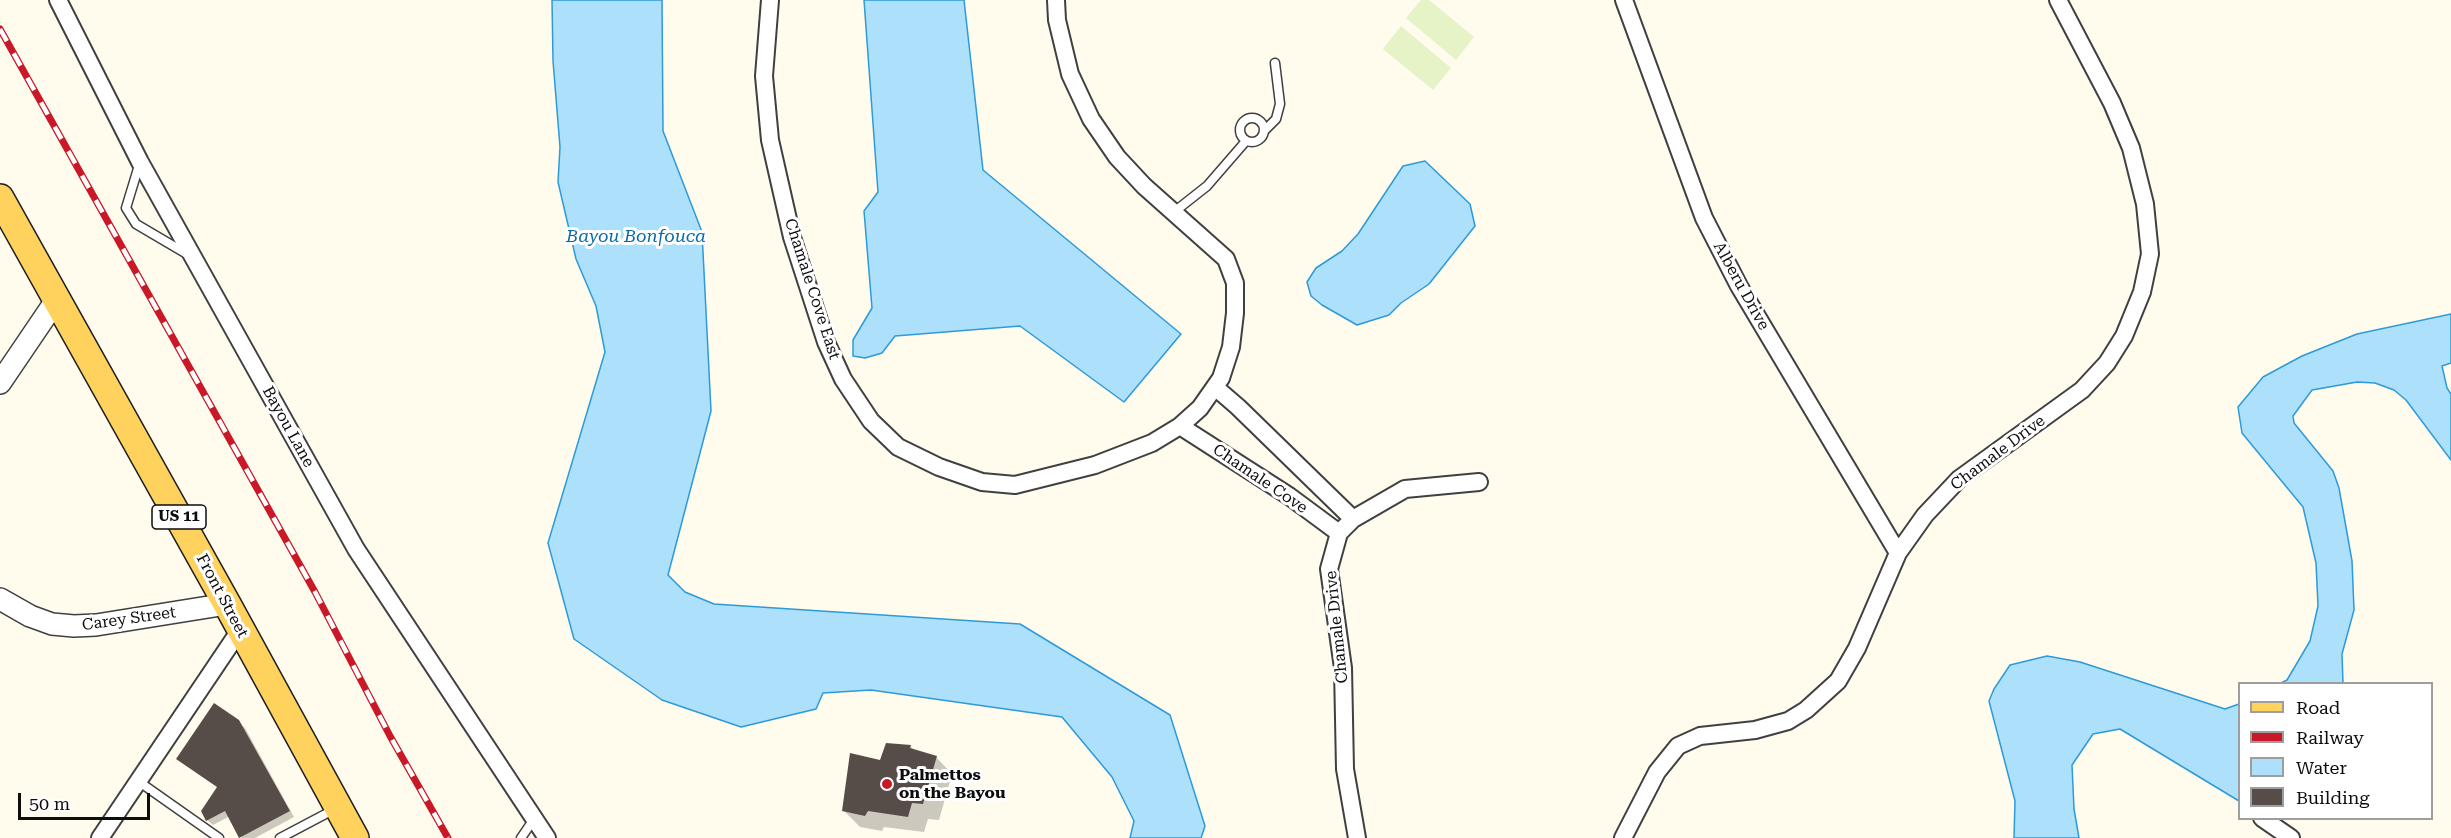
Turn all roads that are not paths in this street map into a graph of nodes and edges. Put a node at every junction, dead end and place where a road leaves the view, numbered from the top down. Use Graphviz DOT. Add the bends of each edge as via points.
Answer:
graph roads {
  1 [pos="58,0"];
  2 [pos="770,0"];
  3 [pos="1056,0"];
  4 [pos="1624,0"];
  5 [pos="2058,0"];
  6 [pos="1275,63"];
  7 [pos="1264,131"];
  8 [pos="1246,141"];
  9 [pos="140,162"];
  10 [pos="0,198"];
  11 [pos="1174,212"];
  12 [pos="193,257"];
  13 [pos="57,299"];
  14 [pos="0,383"];
  15 [pos="1216,388"];
  16 [pos="1180,426"];
  17 [pos="1479,482"];
  18 [pos="1353,519"];
  19 [pos="1339,533"];
  20 [pos="1898,553"];
  21 [pos="0,599"];
  22 [pos="227,604"];
  23 [pos="240,630"];
  24 [pos="138,781"];
  25 [pos="338,808"];
  26 [pos="535,819"];
  27 [pos="2264,820"];
  28 [pos="100,838"];
  29 [pos="219,838"];
  30 [pos="280,838"];
  31 [pos="355,838"];
  32 [pos="521,838"];
  33 [pos="547,838"];
  34 [pos="1357,838"];
  35 [pos="1623,838"];
  36 [pos="2291,838"];
  1 -- 9 [label="street, Bayou Lane"];
  2 -- 16 [label="street, Chamale Cove East" via="765,86 770,140 792,237 826,342 843,379 871,421 898,447 939,467 982,482 1015,485 1095,465 1152,443"];
  3 -- 11 [label="street, Chamale Cove East" via="1070,74 1091,119 1117,157"];
  4 -- 20 [label="street, Alberu Drive" via="1709,228 1739,286"];
  5 -- 20 [label="street, Chamale Drive" via="2131,148 2145,204 2150,254 2142,292 2124,336 2107,363 2082,390 1959,479 1925,515"];
  6 -- 7 [label="lane" via="1280,104 1276,119"];
  7 -- 8 [label="lane" via="1258,141"];
  7 -- 8 [label="lane" via="1260,120 1248,118 1240,127 1240,135"];
  8 -- 11 [label="lane" via="1207,186"];
  9 -- 12 [label="street, Bayou Lane"];
  9 -- 12 [label="lane" via="126,208 136,224"];
  10 -- 13 [label="main road, Front Street / US 11"];
  11 -- 15 [label="street, Chamale Cove East" via="1226,259 1235,283 1232,347"];
  12 -- 26 [label="street, Bayou Lane" via="356,549"];
  13 -- 14 [label="street"];
  13 -- 22 [label="main road, Front Street / US 11"];
  15 -- 16 [label="street, Chamale Cove East"];
  15 -- 18 [label="street, Chamale Cove"];
  16 -- 19 [label="street, Chamale Cove"];
  17 -- 18 [label="street, Chamale Drive" via="1405,489"];
  18 -- 19 [label="street, Chamale Drive"];
  19 -- 34 [label="street, Chamale Drive" via="1329,569 1343,668 1345,769"];
  20 -- 35 [label="street, Chamale Drive" via="1857,648 1838,681 1788,721 1755,730 1700,736 1678,746 1657,772"];
  21 -- 22 [label="street, Carey Street" via="30,616 74,626"];
  22 -- 23 [label="main road, Front Street / US 11"];
  23 -- 24 [label="street"];
  23 -- 25 [label="main road, Front Street / US 11"];
  24 -- 28 [label="street"];
  24 -- 29 [label="lane"];
  25 -- 30 [label="lane"];
  25 -- 31 [label="main road, Front Street / US 11"];
  26 -- 32 [label="lane"];
  26 -- 33 [label="street, Bayou Lane"];
  27 -- 36 [label="street"];
}
